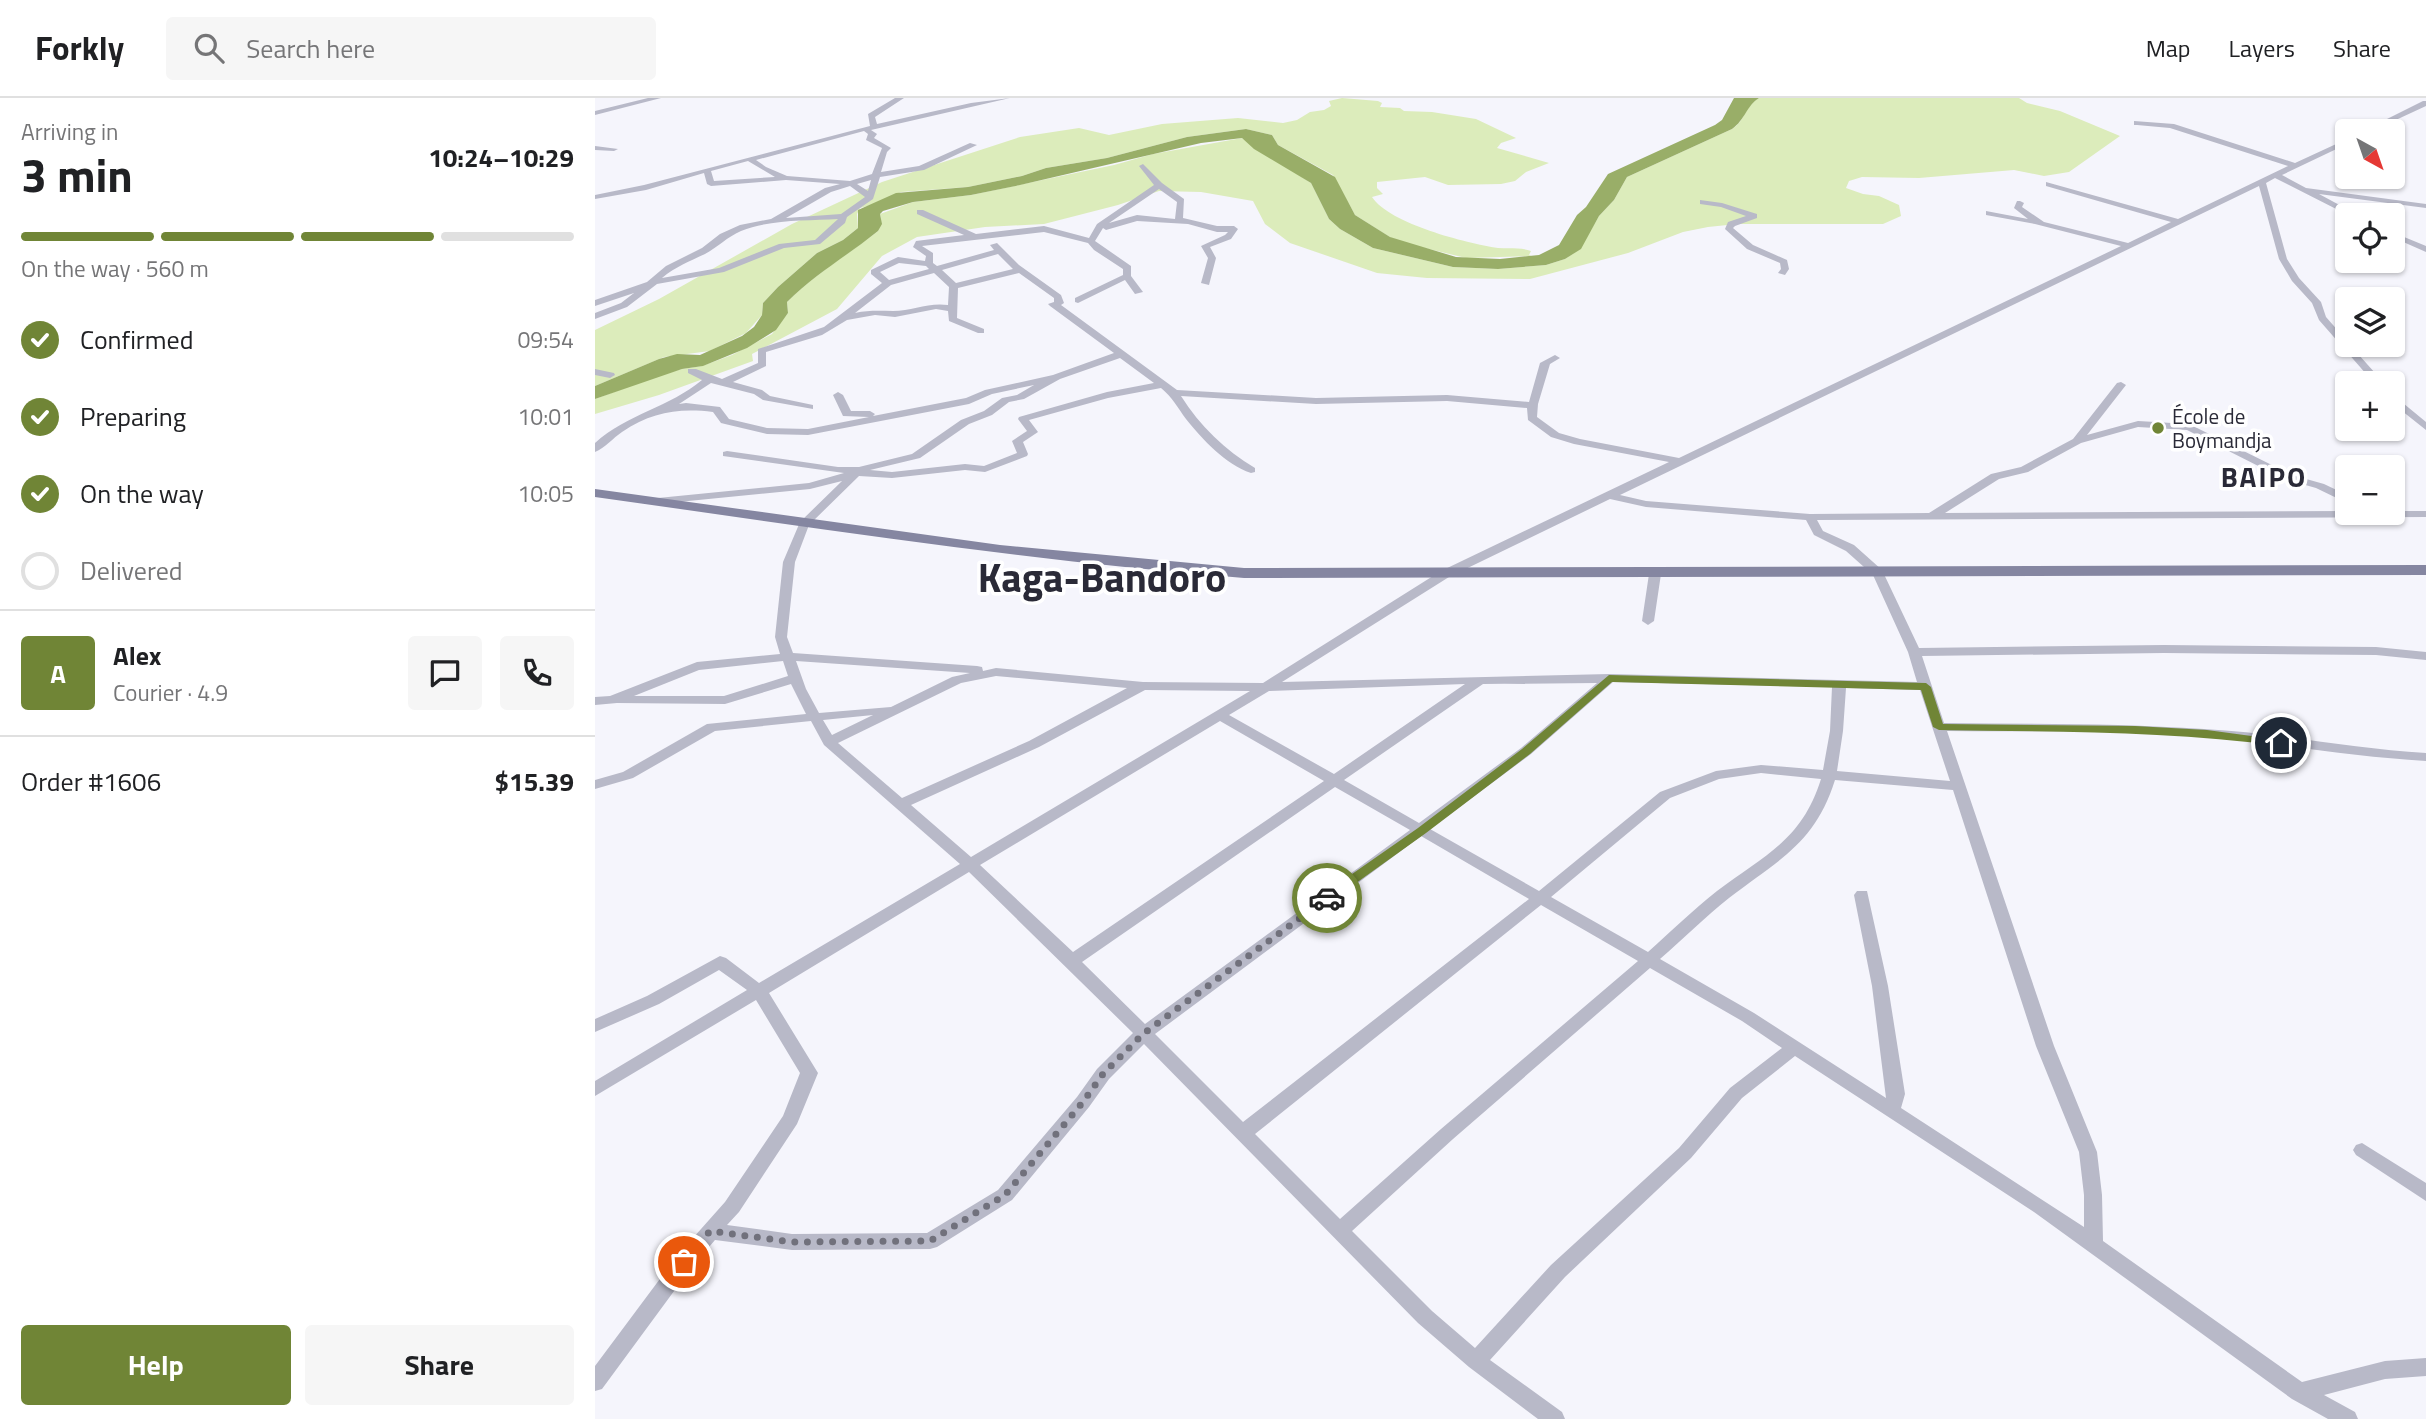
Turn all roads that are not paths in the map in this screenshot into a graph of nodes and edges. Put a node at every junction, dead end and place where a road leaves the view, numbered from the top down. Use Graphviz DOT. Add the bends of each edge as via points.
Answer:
graph roads {
  1 [pos="657,98"];
  2 [pos="900,98"];
  3 [pos="1006,98"];
  4 [pos="2426,103"];
  5 [pos="595,113"];
  6 [pos="2392,119"];
  7 [pos="2137,123"];
  8 [pos="870,128"];
  9 [pos="973,145"];
  10 [pos="2335,147"];
  11 [pos="595,148"];
  12 [pos="614,149"];
  13 [pos="750,159"];
  14 [pos="1143,166"];
  15 [pos="2296,166"];
  16 [pos="707,170"];
  17 [pos="879,175"];
  18 [pos="2275,175"];
  19 [pos="784,179"];
  20 [pos="2262,182"];
  21 [pos="850,183"];
  22 [pos="2049,184"];
  23 [pos="1159,185"];
  24 [pos="2305,190"];
  25 [pos="595,197"];
  26 [pos="870,197"];
  27 [pos="1703,202"];
  28 [pos="2021,203"];
  29 [pos="2335,205"];
  30 [pos="2426,206"];
  31 [pos="919,212"];
  32 [pos="1989,213"];
  33 [pos="843,216"];
  34 [pos="775,221"];
  35 [pos="2176,221"];
  36 [pos="1194,223"];
  37 [pos="2041,223"];
  38 [pos="1098,229"];
  39 [pos="972,236"];
  40 [pos="1073,236"];
  41 [pos="2405,240"];
  42 [pos="1091,241"];
  43 [pos="2130,246"];
  44 [pos="2426,249"];
  45 [pos="1000,251"];
  46 [pos="933,267"];
  47 [pos="1020,270"];
  48 [pos="1782,273"];
  49 [pos="1127,276"];
  50 [pos="655,282"];
  51 [pos="888,283"];
  52 [pos="1206,283"];
  53 [pos="954,286"];
  54 [pos="1138,292"];
  55 [pos="1077,300"];
  56 [pos="595,303"];
  57 [pos="954,309"];
  58 [pos="595,316"];
  59 [pos="843,317"];
  60 [pos="981,331"];
  61 [pos="1119,355"];
  62 [pos="1555,358"];
  63 [pos="692,371"];
  64 [pos="2368,371"];
  65 [pos="595,372"];
  66 [pos="610,375"];
  67 [pos="1056,377"];
  68 [pos="709,379"];
  69 [pos="725,382"];
  70 [pos="1162,385"];
  71 [pos="2121,385"];
  72 [pos="1174,393"];
  73 [pos="838,395"];
  74 [pos="1531,405"];
  75 [pos="809,407"];
  76 [pos="2405,408"];
  77 [pos="648,413"];
  78 [pos="897,415"];
  79 [pos="2426,427"];
  80 [pos="2077,441"];
  81 [pos="595,449"];
  82 [pos="727,454"];
  83 [pos="1679,461"];
  84 [pos="1251,470"];
  85 [pos="858,471"];
  86 [pos="595,493"];
  87 [pos="2335,494"];
  88 [pos="1607,495"];
  89 [pos="658,501"];
  90 [pos="2335,513"];
  91 [pos="2405,513"];
  92 [pos="2426,513"];
  93 [pos="1810,517"];
  94 [pos="1931,517"];
  95 [pos="804,524"];
  96 [pos="2426,570"];
  97 [pos="1878,573"];
  98 [pos="1445,574"];
  99 [pos="1655,574"];
  100 [pos="1648,621"];
  101 [pos="1914,652"];
  102 [pos="2426,656"];
  103 [pos="788,657"];
  104 [pos="996,672"];
  105 [pos="795,678"];
  106 [pos="1609,678"];
  107 [pos="1481,680"];
  108 [pos="1839,684"];
  109 [pos="1143,686"];
  110 [pos="1266,687"];
  111 [pos="1926,687"];
  112 [pos="612,699"];
  113 [pos="595,701"];
  114 [pos="898,709"];
  115 [pos="1220,715"];
  116 [pos="816,719"];
  117 [pos="1939,727"];
  118 [pos="829,742"];
  119 [pos="2426,757"];
  120 [pos="1827,775"];
  121 [pos="1335,780"];
  122 [pos="595,785"];
  123 [pos="1959,786"];
  124 [pos="901,804"];
  125 [pos="1422,831"];
  126 [pos="971,865"];
  127 [pos="1862,895"];
  128 [pos="1540,898"];
  129 [pos="1072,961"];
  130 [pos="1649,961"];
  131 [pos="760,992"];
  132 [pos="595,1026"];
  133 [pos="1143,1034"];
  134 [pos="1795,1048"];
  135 [pos="595,1089"];
  136 [pos="1892,1110"];
  137 [pos="1244,1132"];
  138 [pos="2362,1150"];
  139 [pos="2426,1193"];
  140 [pos="1341,1230"];
  141 [pos="710,1231"];
  142 [pos="2093,1244"];
  143 [pos="1476,1361"];
  144 [pos="2426,1367"];
  145 [pos="595,1382"];
  146 [pos="2299,1392"];
  147 [pos="1555,1419"];
  148 [pos="2348,1419"];
  1 -- 5 [label="street"];
  2 -- 8 [label="street" via="871,116"];
  3 -- 8 [label="street"];
  4 -- 6 [label="street"];
  7 -- 15 [label="street" via="2171,126"];
  8 -- 13 [label="street"];
  8 -- 17 [label="street" via="873,134 869,138 887,148"];
  9 -- 17 [label="street" via="932,164"];
  10 -- 15 [label="street"];
  11 -- 12 [label="street"];
  13 -- 16 [label="street"];
  13 -- 19 [label="street"];
  14 -- 23 [label="street"];
  15 -- 18 [label="street"];
  16 -- 19 [label="street" via="711,184"];
  16 -- 25 [label="street" via="623,195"];
  17 -- 21 [label="street"];
  17 -- 26 [label="street"];
  18 -- 20 [label="street"];
  18 -- 24 [label="street"];
  19 -- 21 [label="street"];
  20 -- 35 [label="street"];
  20 -- 64 [label="street" via="2283,259 2316,302 2322,318"];
  21 -- 26 [label="street"];
  21 -- 34 [label="street" via="828,190"];
  22 -- 35 [label="street"];
  23 -- 36 [label="street" via="1181,201 1179,219"];
  23 -- 38 [label="street"];
  24 -- 29 [label="street"];
  24 -- 30 [label="street"];
  26 -- 33 [label="street"];
  27 -- 48 [label="street" via="1754,216 1728,229 1750,247 1784,262"];
  28 -- 37 [label="street" via="2018,208"];
  31 -- 39 [label="street"];
  32 -- 37 [label="street"];
  33 -- 34 [label="street"];
  33 -- 50 [label="street" via="817,242 782,246 721,270"];
  34 -- 50 [label="street" via="723,236 669,268"];
  35 -- 43 [label="street"];
  36 -- 38 [label="street" via="1137,218"];
  36 -- 52 [label="street" via="1234,229 1228,237 1205,246 1212,258"];
  37 -- 43 [label="street"];
  38 -- 40 [label="street"];
  38 -- 42 [label="street"];
  39 -- 40 [label="street" via="1044,229"];
  39 -- 45 [label="street"];
  39 -- 46 [label="street" via="919,243"];
  40 -- 42 [label="street"];
  41 -- 44 [label="street"];
  42 -- 49 [label="street" via="1128,268"];
  43 -- 83 [label="street"];
  45 -- 46 [label="street"];
  45 -- 47 [label="street"];
  46 -- 51 [label="street"];
  46 -- 51 [label="street" via="898,260 874,272"];
  46 -- 53 [label="street"];
  47 -- 53 [label="street"];
  47 -- 61 [label="street" via="1058,297 1056,304"];
  49 -- 54 [label="street"];
  49 -- 55 [label="street"];
  50 -- 56 [label="street"];
  50 -- 58 [label="street" via="624,305"];
  51 -- 59 [label="street"];
  53 -- 57 [label="street"];
  57 -- 59 [label="street" via="936,306"];
  57 -- 60 [label="street" via="952,319"];
  59 -- 69 [label="street" via="815,334 761,351 763,364"];
  61 -- 67 [label="street"];
  61 -- 70 [label="street"];
  62 -- 74 [label="street" via="1545,363"];
  63 -- 68 [label="street"];
  65 -- 66 [label="street"];
  67 -- 78 [label="street"];
  67 -- 85 [label="street" via="965,422 916,456"];
  68 -- 69 [label="street"];
  68 -- 77 [label="street"];
  69 -- 75 [label="street"];
  70 -- 72 [label="street"];
  70 -- 85 [label="street" via="1023,419 1033,432 1017,441 1023,454 985,469 892,475"];
  71 -- 80 [label="street"];
  72 -- 74 [label="street" via="1316,401 1447,398"];
  72 -- 84 [label="street" via="1197,425 1237,463"];
  73 -- 78 [label="street" via="847,414"];
  74 -- 83 [label="street" via="1532,418 1555,435"];
  76 -- 79 [label="street"];
  77 -- 78 [label="street" via="686,406 716,409 725,421 767,431 808,432"];
  77 -- 81 [label="street" via="616,428"];
  80 -- 87 [label="street" via="2138,424 2189,427 2288,477"];
  80 -- 94 [label="street" via="2024,470 1995,476"];
  82 -- 85 [label="street"];
  83 -- 88 [label="street"];
  85 -- 89 [label="street" via="810,486"];
  85 -- 95 [label="street"];
  86 -- 89 [label="main road"];
  88 -- 93 [label="street" via="1646,504"];
  88 -- 98 [label="street"];
  89 -- 95 [label="main road"];
  90 -- 94 [label="street"];
  91 -- 92 [label="street"];
  93 -- 94 [label="street"];
  93 -- 97 [label="street" via="1818,533 1850,548"];
  95 -- 98 [label="main road" via="1170,568"];
  95 -- 103 [label="street" via="789,562 781,637"];
  96 -- 97 [label="main road"];
  97 -- 99 [label="main road"];
  97 -- 101 [label="street"];
  98 -- 99 [label="main road"];
  98 -- 110 [label="street"];
  99 -- 100 [label="street"];
  101 -- 102 [label="street" via="2164,649 2375,651"];
  101 -- 111 [label="street"];
  103 -- 104 [label="street"];
  103 -- 105 [label="street"];
  103 -- 112 [label="street" via="697,666"];
  104 -- 109 [label="street"];
  104 -- 114 [label="street" via="957,680"];
  105 -- 112 [label="street" via="725,700"];
  105 -- 116 [label="street"];
  106 -- 107 [label="street"];
  106 -- 108 [label="street"];
  106 -- 125 [label="street" via="1544,737"];
  107 -- 110 [label="street"];
  107 -- 121 [label="street"];
  108 -- 111 [label="street"];
  108 -- 120 [label="street" via="1839,725"];
  109 -- 110 [label="street"];
  109 -- 124 [label="street" via="1034,744"];
  110 -- 115 [label="street"];
  111 -- 117 [label="street"];
  112 -- 113 [label="street"];
  114 -- 116 [label="street"];
  114 -- 118 [label="street"];
  115 -- 121 [label="street"];
  115 -- 126 [label="street"];
  116 -- 118 [label="street"];
  116 -- 122 [label="street" via="712,727 628,775"];
  117 -- 119 [label="street" via="2207,733"];
  117 -- 123 [label="street"];
  118 -- 124 [label="street"];
  120 -- 123 [label="street"];
  120 -- 128 [label="street" via="1750,771 1716,775 1664,795"];
  120 -- 130 [label="street" via="1817,809 1800,834 1711,904"];
  121 -- 125 [label="street"];
  121 -- 129 [label="street"];
  123 -- 142 [label="street" via="2045,1046 2088,1152"];
  124 -- 126 [label="street"];
  125 -- 128 [label="street"];
  125 -- 133 [label="street"];
  126 -- 129 [label="street"];
  126 -- 131 [label="street"];
  127 -- 136 [label="street" via="1896,1094"];
  128 -- 130 [label="street"];
  128 -- 137 [label="street"];
  129 -- 133 [label="street"];
  130 -- 134 [label="street"];
  130 -- 140 [label="street" via="1472,1110"];
  131 -- 132 [label="street" via="720,962"];
  131 -- 135 [label="street"];
  131 -- 141 [label="street" via="809,1073 791,1119"];
  133 -- 137 [label="street"];
  133 -- 141 [label="street" via="1103,1074 1005,1195 930,1241 792,1242"];
  134 -- 136 [label="street"];
  134 -- 143 [label="street" via="1736,1093 1685,1153 1558,1271"];
  136 -- 142 [label="street"];
  137 -- 140 [label="street"];
  138 -- 139 [label="street"];
  140 -- 143 [label="street"];
  141 -- 145 [label="street"];
  142 -- 146 [label="street"];
  143 -- 147 [label="street"];
  144 -- 146 [label="street" via="2385,1370"];
  146 -- 148 [label="street"];
}
